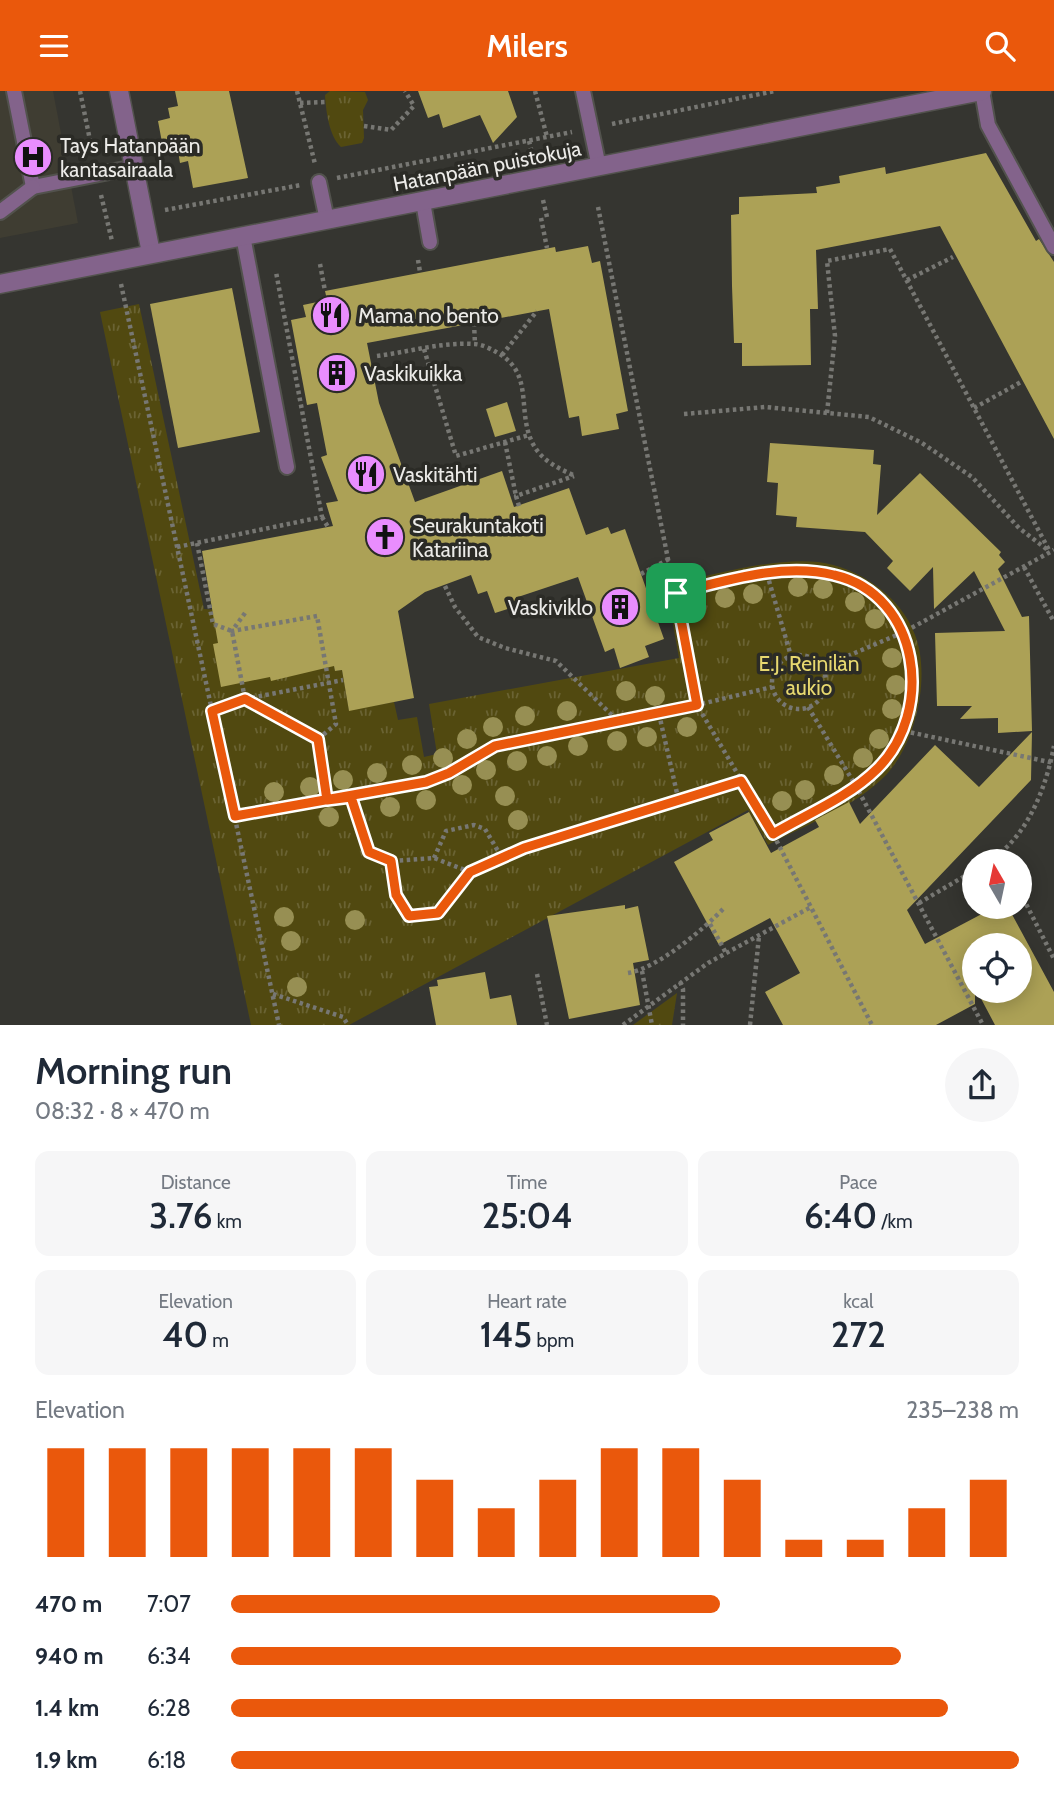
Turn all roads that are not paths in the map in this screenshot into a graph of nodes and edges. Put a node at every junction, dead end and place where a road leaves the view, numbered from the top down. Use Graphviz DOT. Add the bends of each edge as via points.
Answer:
graph roads {
  1 [pos="14,91"];
  2 [pos="119,91"];
  3 [pos="583,91"];
  4 [pos="982,91"];
  5 [pos="135,167"];
  6 [pos="599,167"];
  7 [pos="319,182"];
  8 [pos="33,187"];
  9 [pos="423,202"];
  10 [pos="0,212"];
  11 [pos="327,220"];
  12 [pos="243,236"];
  13 [pos="430,242"];
  14 [pos="1054,247"];
  15 [pos="151,253"];
  16 [pos="0,284"];
  17 [pos="287,467"];
  1 -- 8 [label="lane"];
  2 -- 5 [label="street"];
  3 -- 6 [label="lane"];
  4 -- 6 [label="street, Hatanpään puistokuja"];
  4 -- 14 [label="lane" via="988,125"];
  5 -- 8 [label="lane"];
  5 -- 15 [label="street"];
  6 -- 9 [label="street, Hatanpään puistokuja"];
  7 -- 11 [label="lane"];
  8 -- 10 [label="lane"];
  9 -- 11 [label="street, Hatanpään puistokuja"];
  9 -- 13 [label="lane"];
  11 -- 12 [label="street, Hatanpään puistokuja"];
  12 -- 15 [label="street, Hatanpään puistokuja"];
  12 -- 17 [label="lane"];
  15 -- 16 [label="street, Hatanpään puistokuja"];
}
